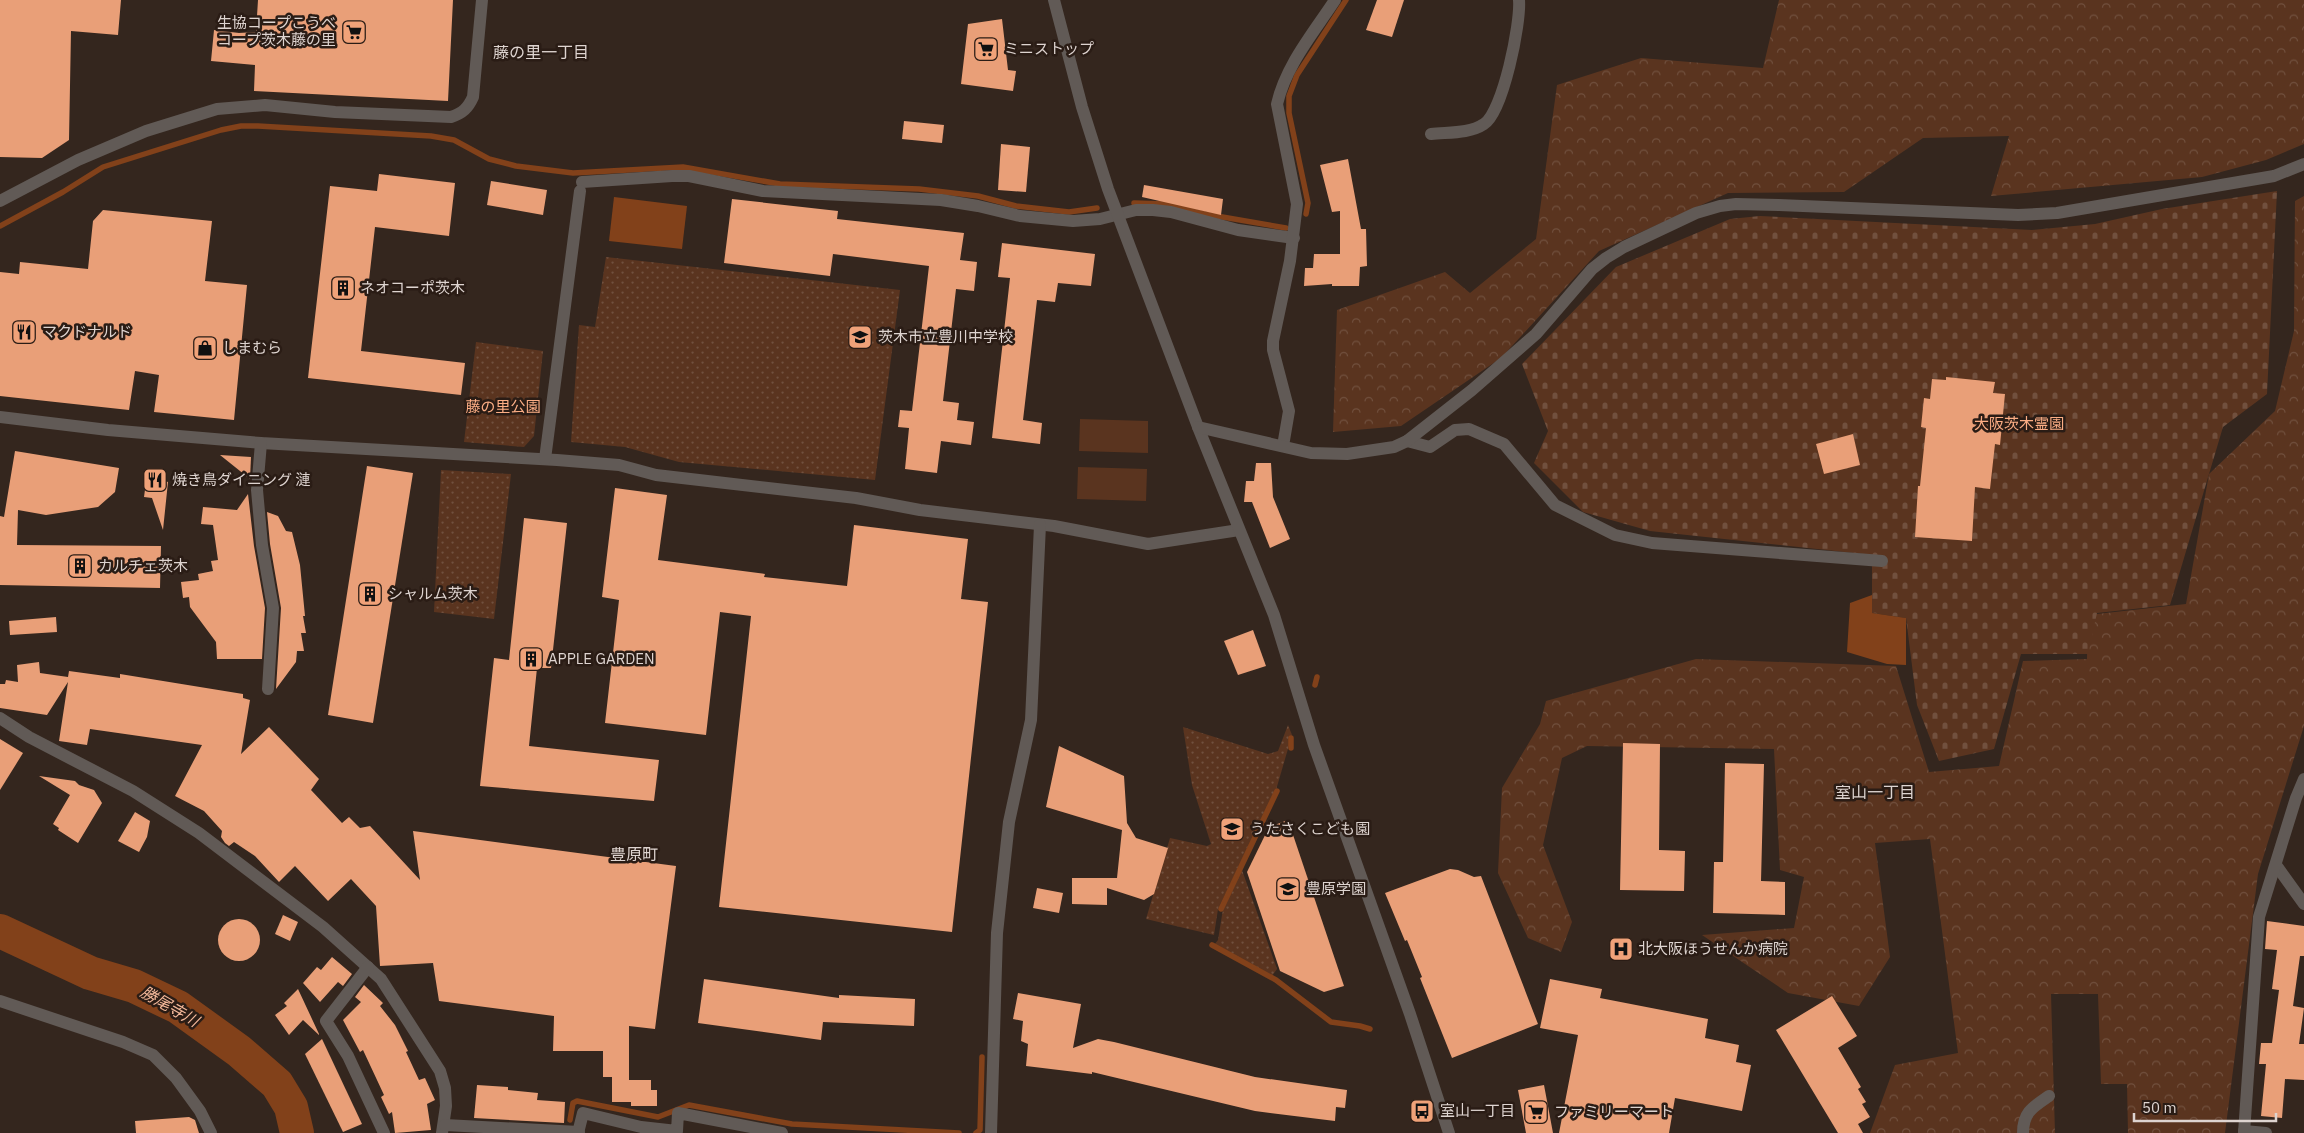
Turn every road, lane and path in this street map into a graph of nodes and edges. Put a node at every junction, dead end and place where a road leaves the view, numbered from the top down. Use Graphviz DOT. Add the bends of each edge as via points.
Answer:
graph roads {
  1 [pos="482,0"];
  2 [pos="1054,0"];
  3 [pos="1335,0"];
  4 [pos="1520,0"];
  5 [pos="1431,134"];
  6 [pos="2304,164"];
  7 [pos="0,202"];
  8 [pos="1118,214"];
  9 [pos="1294,238"];
  10 [pos="0,417"];
  11 [pos="1198,427"];
  12 [pos="1407,441"];
  13 [pos="261,443"];
  14 [pos="1283,446"];
  15 [pos="545,459"];
  16 [pos="1040,524"];
  17 [pos="1239,530"];
  18 [pos="1882,561"];
  19 [pos="268,689"];
  20 [pos="0,718"];
  21 [pos="2304,779"];
  22 [pos="2276,865"];
  23 [pos="2304,904"];
  24 [pos="368,967"];
  25 [pos="0,1001"];
  26 [pos="2049,1096"];
  27 [pos="443,1129"];
  28 [pos="578,1132"];
  29 [pos="677,1132"];
  30 [pos="2244,1132"];
  31 [pos="211,1133"];
  32 [pos="384,1133"];
  33 [pos="782,1133"];
  34 [pos="990,1133"];
  35 [pos="1449,1133"];
  36 [pos="2023,1133"];
  37 [pos="2266,1133"];
  1 -- 7 [label="street" via="472,97 460,114 451,117 374,114 265,105 217,110 129,138 78,160"];
  2 -- 8 [label="street" via="1082,107"];
  3 -- 9 [label="street" via="1289,71 1277,104 1296,195"];
  4 -- 5 [label="street" via="1513,50 1493,114 1485,124 1468,130"];
  6 -- 12 [label="street" via="2274,176 2057,213 2018,215 1736,204 1696,213 1624,246 1592,269 1536,334"];
  8 -- 9 [label="street" via="1136,210 1171,212 1238,230"];
  8 -- 11 [label="street"];
  8 -- 15 [label="street" via="1073,221 1045,219 941,200 782,193 689,176 581,186"];
  9 -- 14 [label="street" via="1273,341 1289,411"];
  10 -- 13 [label="street"];
  11 -- 14 [label="street"];
  11 -- 17 [label="street"];
  12 -- 14 [label="street" via="1394,447 1347,454 1311,453"];
  12 -- 18 [label="street" via="1430,447 1455,430 1469,429 1504,444 1555,505 1614,535 1652,543"];
  13 -- 15 [label="street"];
  13 -- 19 [label="street" via="257,490 273,608"];
  15 -- 16 [label="street" via="620,465 656,475 856,498 920,510"];
  16 -- 17 [label="street" via="1148,544"];
  16 -- 34 [label="street" via="1031,720 1009,822 997,933"];
  17 -- 35 [label="street" via="1274,616 1314,745"];
  20 -- 24 [label="street" via="29,737 133,791 198,833 322,927"];
  21 -- 22 [label="street"];
  22 -- 23 [label="street"];
  22 -- 30 [label="street" via="2259,917"];
  24 -- 27 [label="street" via="381,979 440,1070 445,1088"];
  24 -- 32 [label="street" via="326,1021 348,1056"];
  25 -- 31 [label="street" via="153,1055 176,1078 200,1111"];
  26 -- 36 [label="street" via="2033,1107 2023,1121"];
  27 -- 28 [label="street"];
  28 -- 29 [label="street" via="584,1113"];
  29 -- 33 [label="street" via="678,1113"];
  30 -- 37 [label="street"];
}
